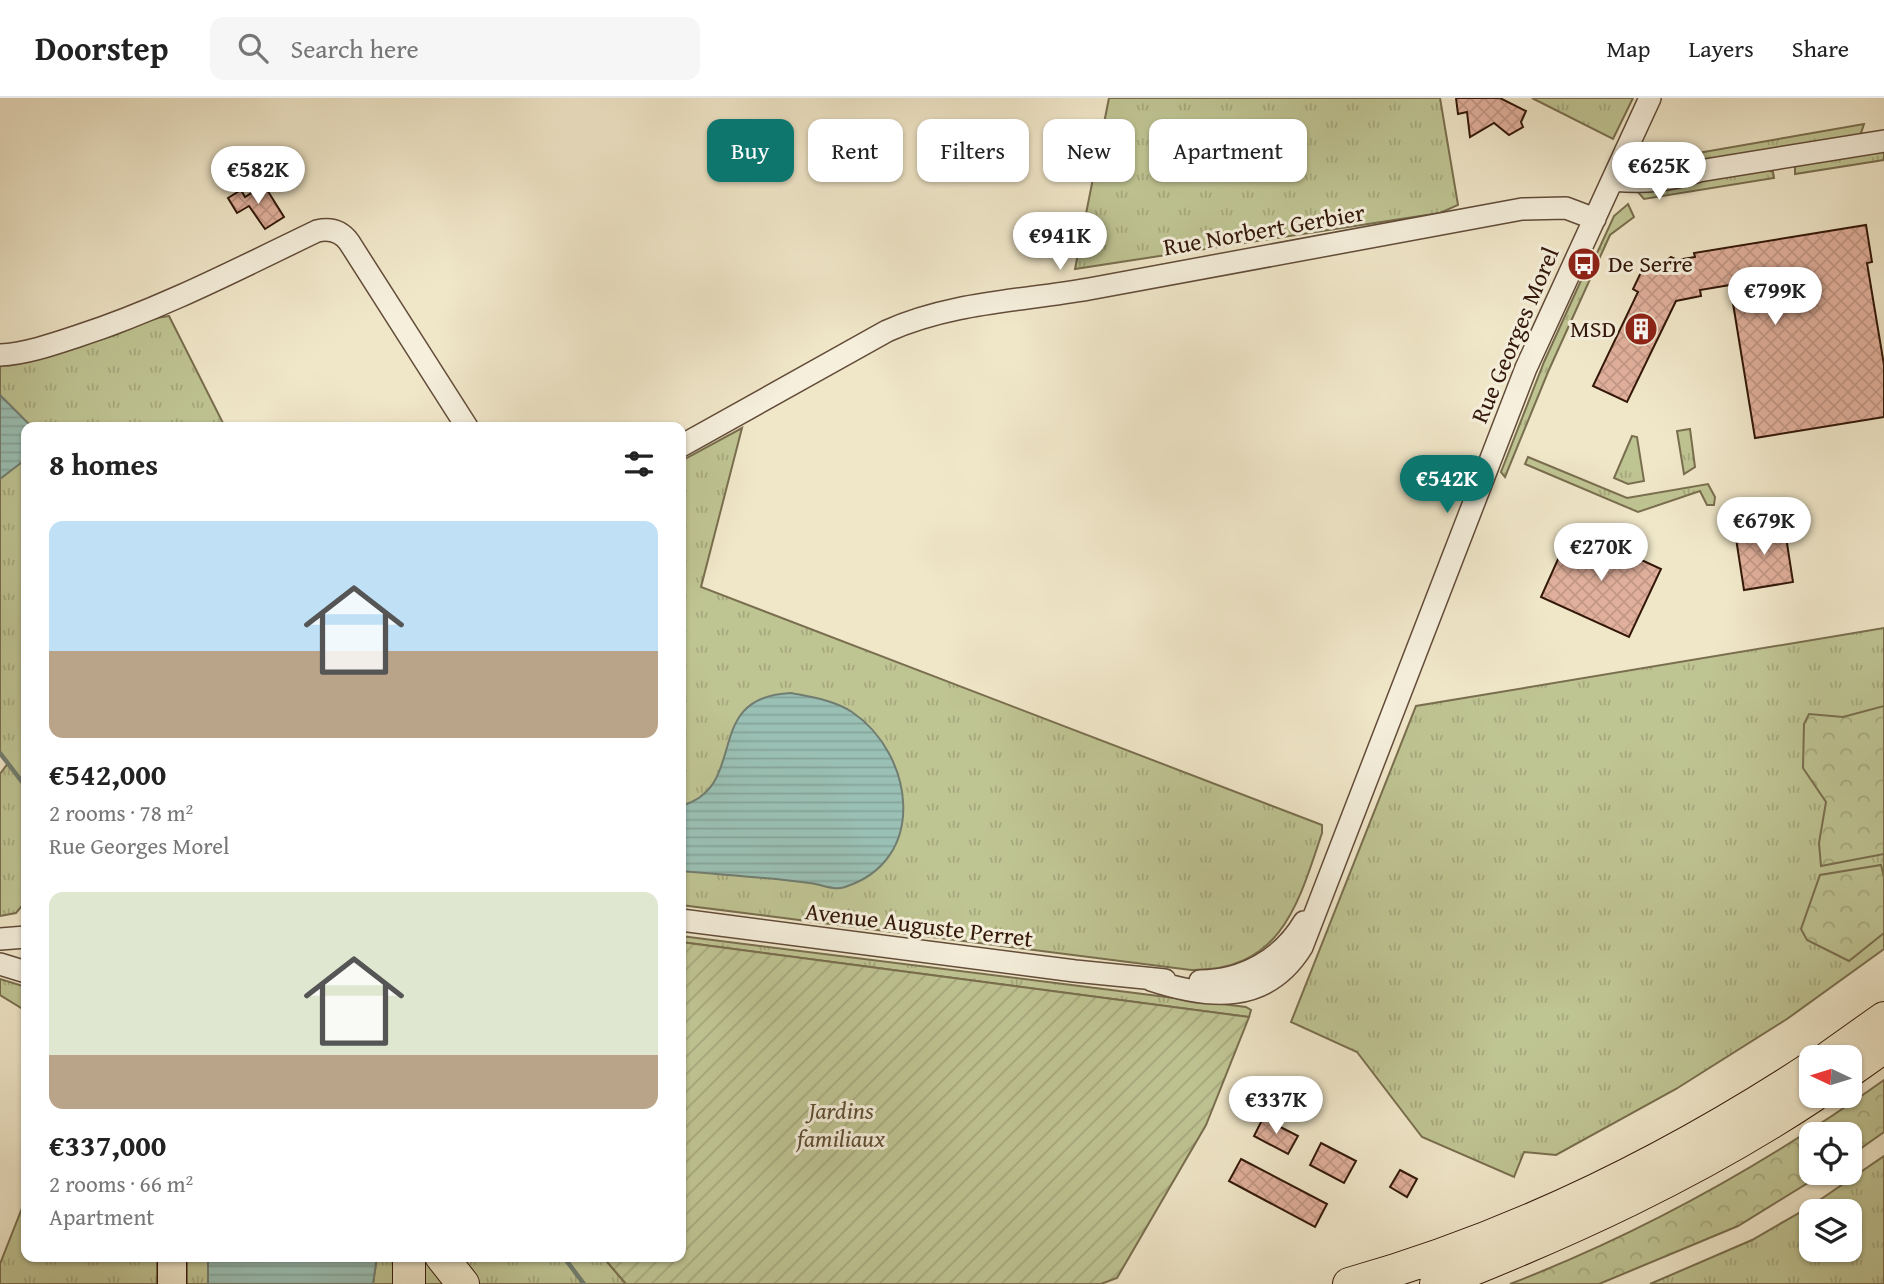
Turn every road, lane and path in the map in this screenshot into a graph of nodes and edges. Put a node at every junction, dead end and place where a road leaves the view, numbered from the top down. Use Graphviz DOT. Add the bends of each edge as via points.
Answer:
graph roads {
  1 [pos="1650,98"];
  2 [pos="1884,141"];
  3 [pos="1626,150"];
  4 [pos="1699,171"];
  5 [pos="1613,180"];
  6 [pos="1595,219"];
  7 [pos="0,355"];
  8 [pos="464,422"];
  9 [pos="686,443"];
  10 [pos="686,921"];
  11 [pos="21,937"];
  12 [pos="0,939"];
  13 [pos="0,964"];
  14 [pos="21,970"];
  15 [pos="1259,978"];
  16 [pos="1884,1018"];
  17 [pos="1846,1045"];
  18 [pos="1884,1047"];
  19 [pos="1862,1063"];
  20 [pos="1799,1075"];
  21 [pos="1799,1104"];
  22 [pos="172,1262"];
  23 [pos="409,1262"];
  24 [pos="446,1262"];
  25 [pos="173,1284"];
  26 [pos="409,1284"];
  27 [pos="463,1284"];
  28 [pos="1349,1284"];
  29 [pos="1436,1284"];
  1 -- 3 [label="street, Rue Georges Morel"];
  2 -- 4 [label="street"];
  3 -- 4 [label="street" via="1659,170"];
  3 -- 5 [label="street, Rue Georges Morel"];
  4 -- 5 [label="street" via="1656,182"];
  5 -- 6 [label="street, Rue Georges Morel"];
  6 -- 9 [label="street, Rue Norbert Gerbier" via="1566,208 1522,209 922,316 875,337"];
  6 -- 15 [label="street, Rue Georges Morel" via="1526,369 1345,831 1301,926"];
  7 -- 8 [label="street" via="105,327 329,229 349,242"];
  10 -- 15 [label="street, Avenue Auguste Perret" via="1151,981"];
  11 -- 12 [label="street"];
  13 -- 14 [label="street"];
  16 -- 17 [label="highway"];
  18 -- 19 [label="highway"];
  20 -- 28 [label="highway" via="1653,1163 1531,1222 1418,1265"];
  21 -- 29 [label="highway" via="1673,1180 1551,1239"];
  22 -- 25 [label="main road"];
  23 -- 26 [label="highway"];
  24 -- 27 [label="highway"];
}
